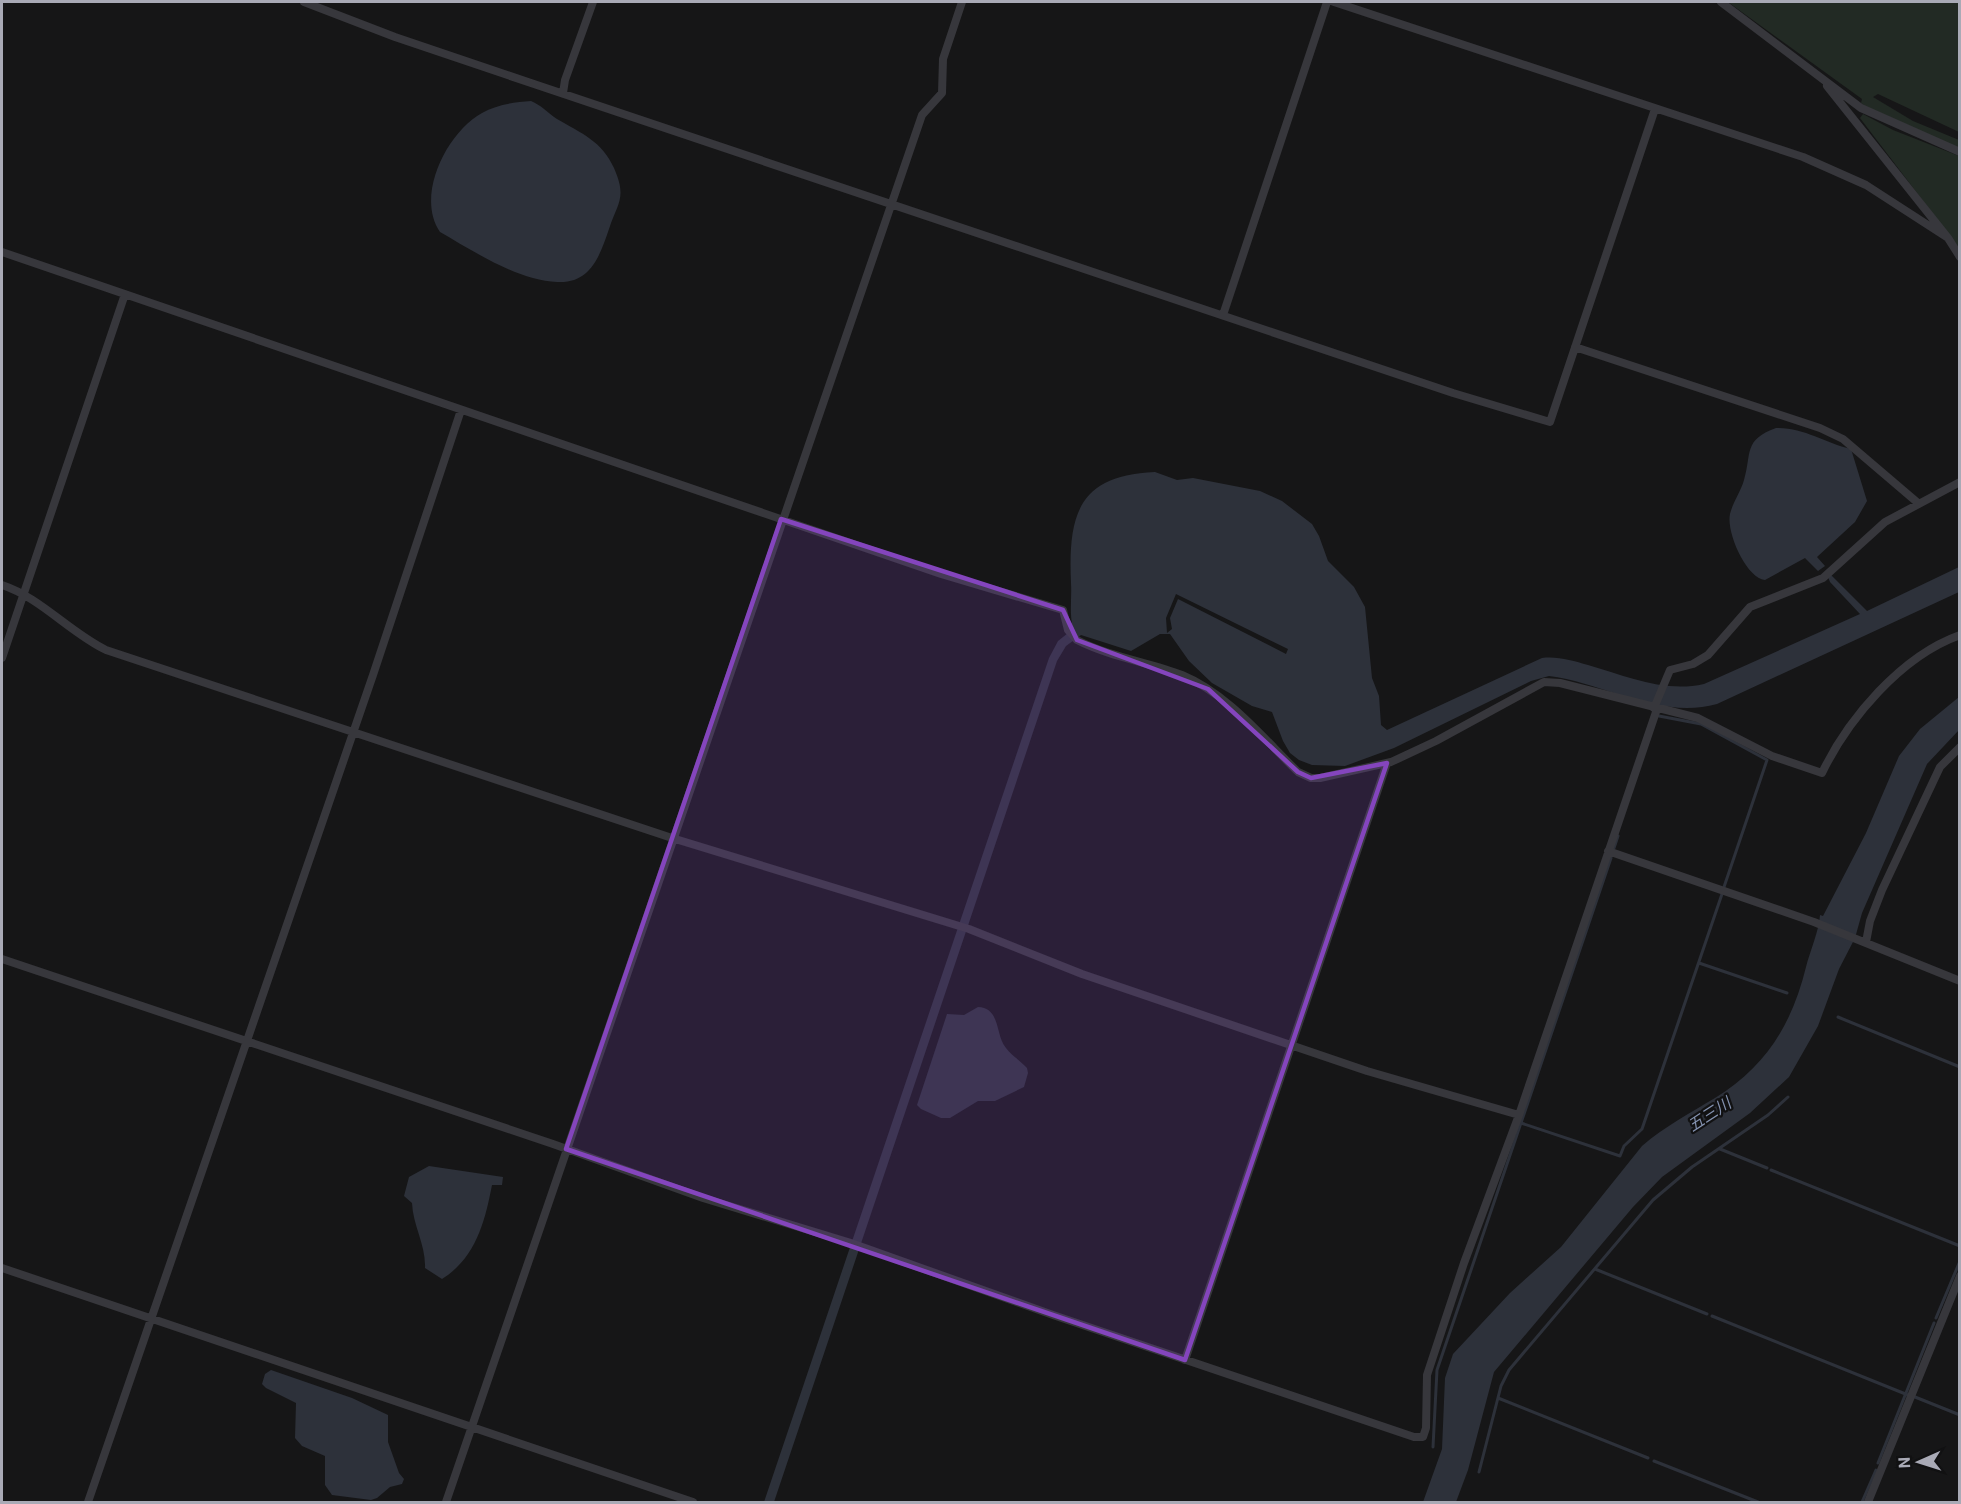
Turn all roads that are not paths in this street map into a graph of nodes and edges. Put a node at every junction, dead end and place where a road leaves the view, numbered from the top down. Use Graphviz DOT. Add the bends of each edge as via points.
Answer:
graph roads {
  1 [pos="304,2"];
  2 [pos="593,2"];
  3 [pos="962,2"];
  4 [pos="1327,2"];
  5 [pos="1334,2"];
  6 [pos="1721,2"];
  7 [pos="1819,76"];
  8 [pos="563,93"];
  9 [pos="1655,109"];
  10 [pos="1959,152"];
  11 [pos="891,204"];
  12 [pos="1948,238"];
  13 [pos="2,252"];
  14 [pos="1959,257"];
  15 [pos="125,294"];
  16 [pos="1223,315"];
  17 [pos="1575,347"];
  18 [pos="460,410"];
  19 [pos="1959,482"];
  20 [pos="1918,504"];
  21 [pos="782,519"];
  22 [pos="2,585"];
  23 [pos="23,594"];
  24 [pos="1959,635"];
  25 [pos="2,658"];
  26 [pos="1655,708"];
  27 [pos="351,733"];
  28 [pos="1959,747"];
  29 [pos="1386,763"];
  30 [pos="672,838"];
  31 [pos="1608,851"];
  32 [pos="1866,942"];
  33 [pos="2,959"];
  34 [pos="1959,981"];
  35 [pos="246,1042"];
  36 [pos="1291,1045"];
  37 [pos="1519,1115"];
  38 [pos="566,1149"];
  39 [pos="2,1268"];
  40 [pos="1959,1276"];
  41 [pos="151,1319"];
  42 [pos="1185,1360"];
  43 [pos="471,1427"];
  44 [pos="88,1503"];
  45 [pos="446,1503"];
  46 [pos="693,1503"];
  47 [pos="1868,1503"];
  1 -- 8 [label="street"];
  2 -- 8 [label="street"];
  3 -- 11 [label="street" via="943,58 942,93 922,115"];
  4 -- 16 [label="street"];
  5 -- 9 [label="street"];
  6 -- 7 [label="street"];
  7 -- 10 [label="street" via="1861,108"];
  7 -- 12 [label="street"];
  8 -- 11 [label="street"];
  9 -- 12 [label="street" via="1803,157 1848,176"];
  9 -- 17 [label="street"];
  11 -- 16 [label="street"];
  11 -- 21 [label="street"];
  12 -- 14 [label="street"];
  13 -- 15 [label="street"];
  15 -- 18 [label="street"];
  15 -- 23 [label="street"];
  16 -- 17 [label="street" via="1550,422"];
  17 -- 20 [label="street" via="1820,428 1843,439"];
  18 -- 21 [label="street"];
  18 -- 27 [label="street"];
  19 -- 20 [label="street"];
  20 -- 26 [label="street" via="1885,522 1823,578 1750,607 1708,655 1670,670"];
  21 -- 29 [label="street" via="941,574 1063,610 1068,630 1077,640 1183,676 1208,689 1298,772 1311,778"];
  21 -- 30 [label="street"];
  22 -- 23 [label="street"];
  23 -- 25 [label="street"];
  23 -- 27 [label="street" via="106,650"];
  24 -- 26 [label="street" via="1937,646 1879,691 1841,737 1822,773 1772,756 1698,718"];
  26 -- 29 [label="street" via="1544,682 1436,741"];
  26 -- 31 [label="street"];
  27 -- 30 [label="street"];
  27 -- 35 [label="street"];
  28 -- 32 [label="street" via="1940,767 1882,890"];
  29 -- 36 [label="street"];
  30 -- 36 [label="street" via="969,929 1082,974"];
  30 -- 38 [label="street"];
  31 -- 32 [label="street"];
  31 -- 37 [label="street"];
  32 -- 34 [label="street"];
  33 -- 35 [label="street"];
  35 -- 38 [label="street"];
  35 -- 41 [label="street"];
  36 -- 37 [label="street"];
  36 -- 42 [label="street"];
  37 -- 42 [label="street" via="1427,1375 1423,1437"];
  38 -- 42 [label="street" via="703,1198 861,1246"];
  38 -- 43 [label="street"];
  39 -- 41 [label="street"];
  40 -- 47 [label="street"];
  41 -- 43 [label="street"];
  41 -- 44 [label="street"];
  43 -- 45 [label="street"];
  43 -- 46 [label="street"];
}
